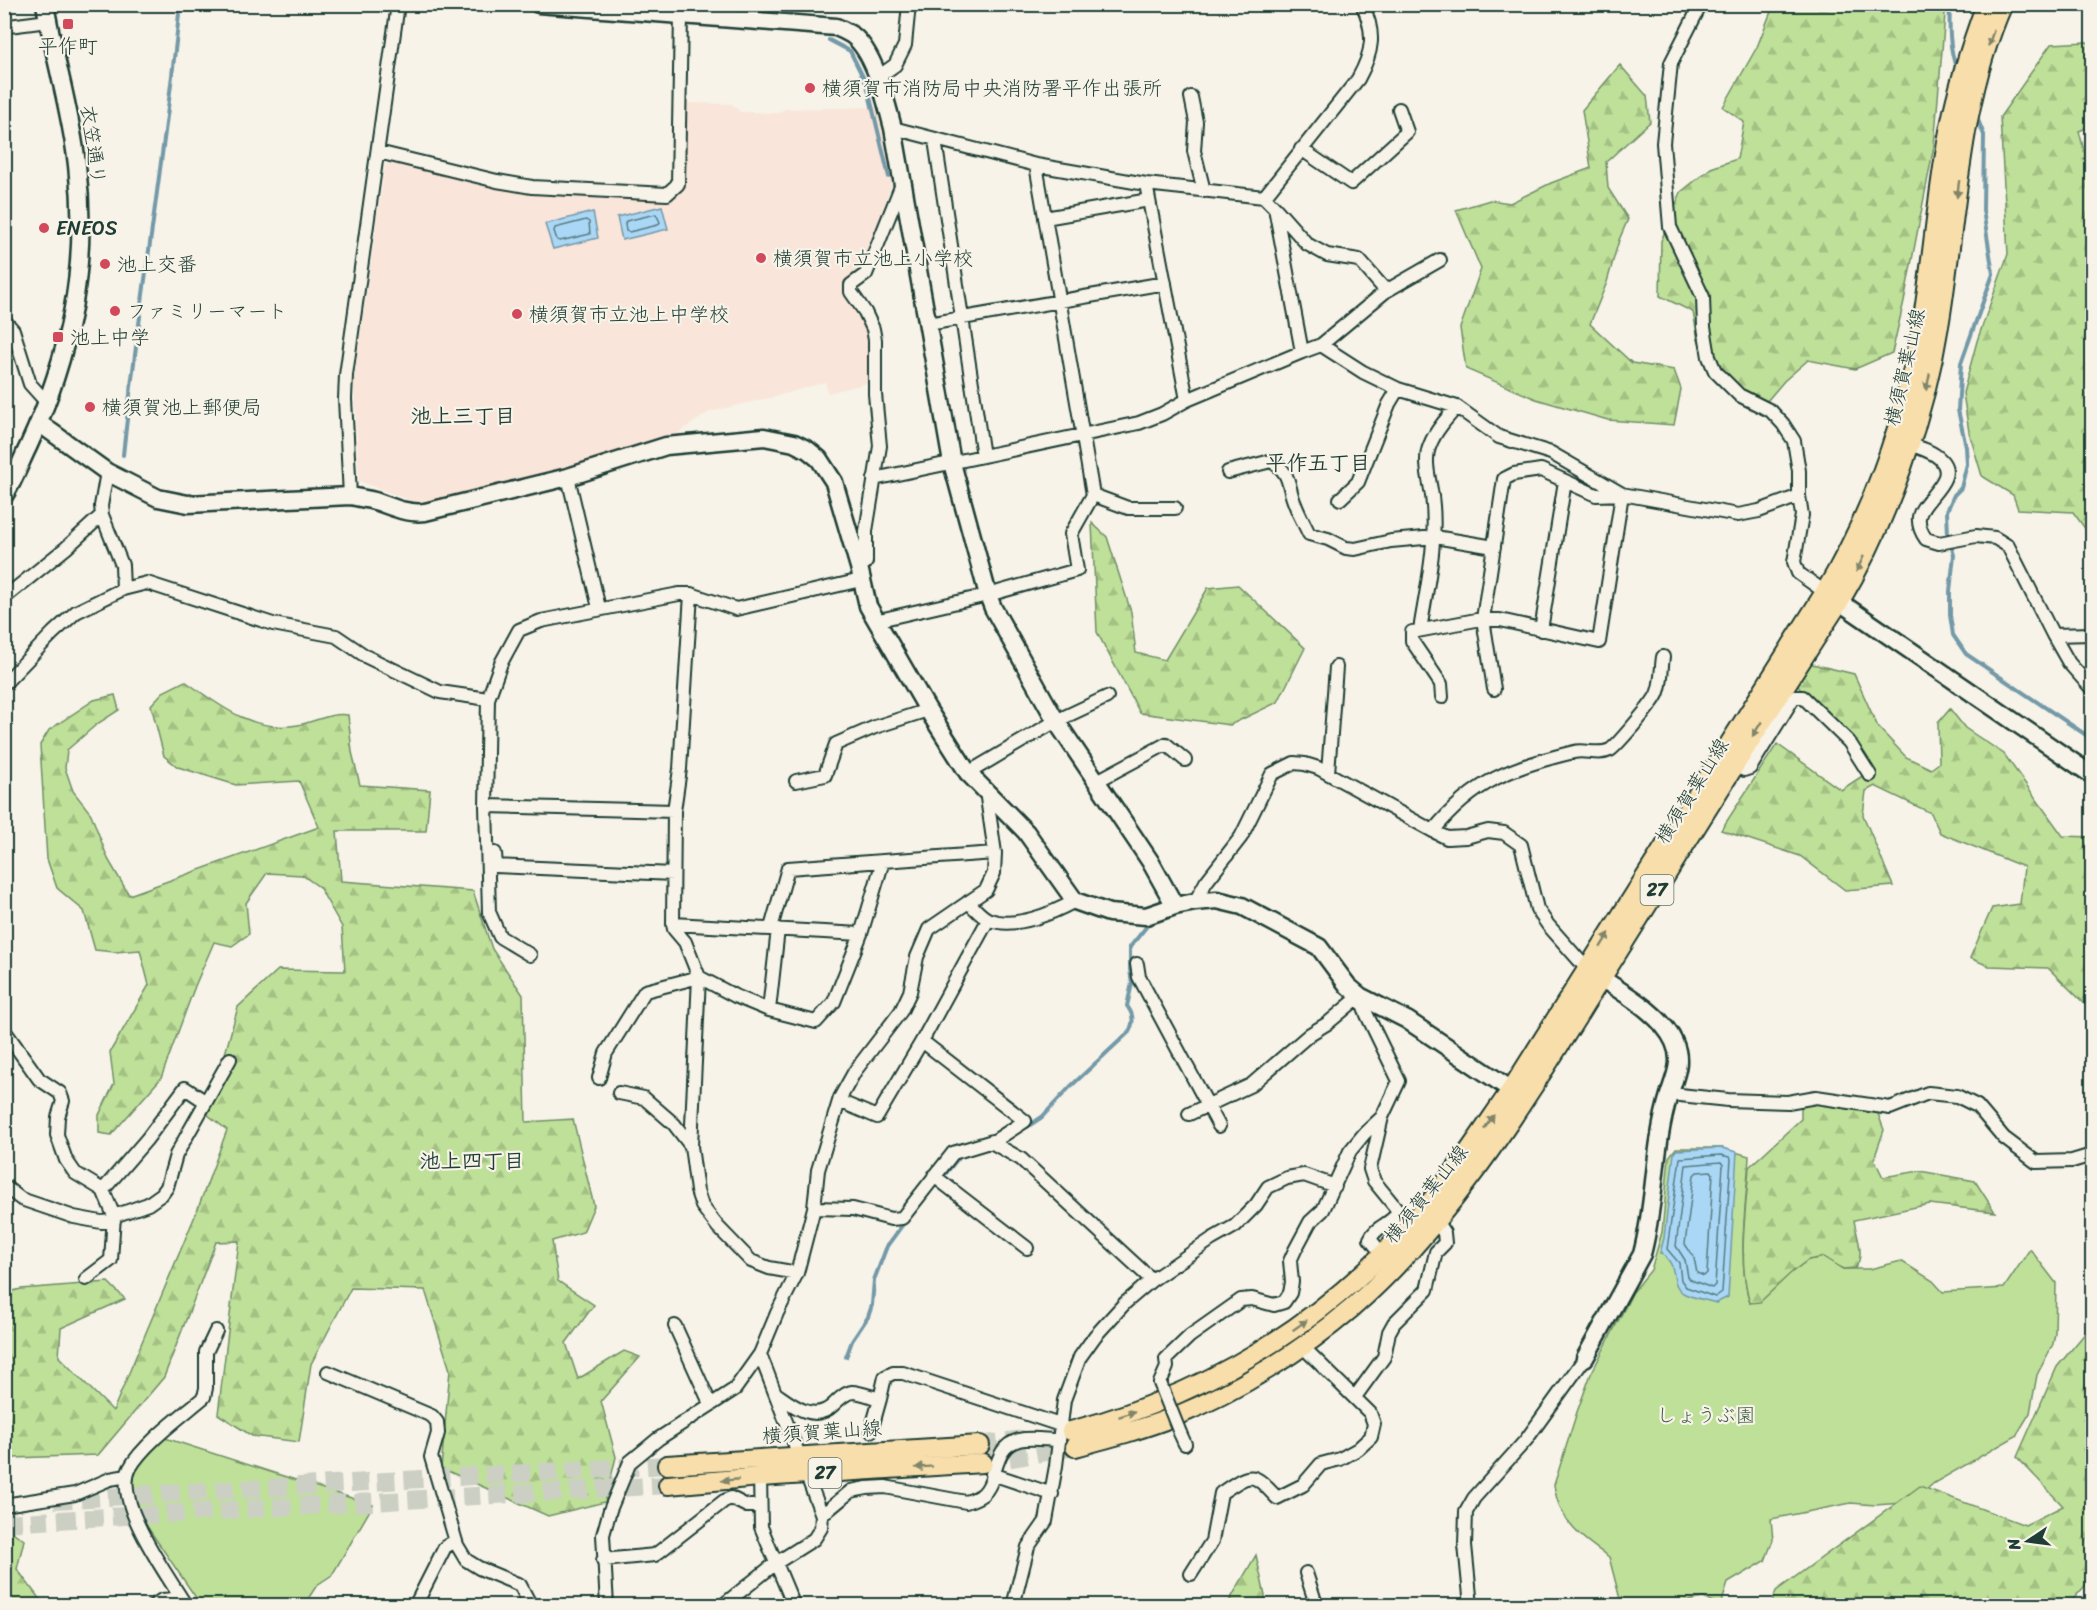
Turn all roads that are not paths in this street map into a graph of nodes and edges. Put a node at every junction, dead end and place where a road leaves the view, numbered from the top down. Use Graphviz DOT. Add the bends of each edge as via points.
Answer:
graph roads {
  1 [pos="398,4"];
  2 [pos="538,4"];
  3 [pos="909,4"];
  4 [pos="1362,4"];
  5 [pos="1701,4"];
  6 [pos="1986,4"];
  7 [pos="2003,4"];
  8 [pos="46,13"];
  9 [pos="681,15"];
  10 [pos="4,24"];
  11 [pos="878,77"];
  12 [pos="1191,97"];
  13 [pos="1399,109"];
  14 [pos="893,128"];
  15 [pos="935,140"];
  16 [pos="1301,149"];
  17 [pos="378,152"];
  18 [pos="1036,165"];
  19 [pos="903,182"];
  20 [pos="1146,184"];
  21 [pos="1204,191"];
  22 [pos="1264,197"];
  23 [pos="1149,200"];
  24 [pos="1275,208"];
  25 [pos="1045,218"];
  26 [pos="1440,260"];
  27 [pos="1164,283"];
  28 [pos="1386,291"];
  29 [pos="1059,301"];
  30 [pos="962,318"];
  31 [pos="4,320"];
  32 [pos="928,324"];
  33 [pos="1321,345"];
  34 [pos="1302,352"];
  35 [pos="1398,389"];
  36 [pos="1187,400"];
  37 [pos="48,404"];
  38 [pos="1457,408"];
  39 [pos="39,423"];
  40 [pos="1082,435"];
  41 [pos="1901,442"];
  42 [pos="983,456"];
  43 [pos="952,463"];
  44 [pos="107,472"];
  45 [pos="1228,472"];
  46 [pos="568,477"];
  47 [pos="874,479"];
  48 [pos="1565,481"];
  49 [pos="1622,494"];
  50 [pos="1093,495"];
  51 [pos="4,496"];
  52 [pos="350,496"];
  53 [pos="1799,496"];
  54 [pos="1340,499"];
  55 [pos="1175,508"];
  56 [pos="102,515"];
  57 [pos="1435,537"];
  58 [pos="1494,547"];
  59 [pos="860,574"];
  60 [pos="123,589"];
  61 [pos="691,594"];
  62 [pos="988,595"];
  63 [pos="1833,596"];
  64 [pos="4,598"];
  65 [pos="599,609"];
  66 [pos="1483,620"];
  67 [pos="875,621"];
  68 [pos="1420,630"];
  69 [pos="1541,630"];
  70 [pos="2053,634"];
  71 [pos="2092,634"];
  72 [pos="1663,657"];
  73 [pos="1336,667"];
  74 [pos="4,684"];
  75 [pos="1494,689"];
  76 [pos="2092,690"];
  77 [pos="1107,697"];
  78 [pos="1442,697"];
  79 [pos="488,699"];
  80 [pos="928,710"];
  81 [pos="1056,721"];
  82 [pos="1728,759"];
  83 [pos="1185,760"];
  84 [pos="968,773"];
  85 [pos="1328,773"];
  86 [pos="2092,775"];
  87 [pos="1870,776"];
  88 [pos="796,780"];
  89 [pos="1096,781"];
  90 [pos="986,791"];
  91 [pos="486,806"];
  92 [pos="674,811"];
  93 [pos="1433,831"];
  94 [pos="487,845"];
  95 [pos="995,853"];
  96 [pos="883,861"];
  97 [pos="673,874"];
  98 [pos="1076,901"];
  99 [pos="968,902"];
  100 [pos="1195,902"];
  101 [pos="1175,906"];
  102 [pos="988,920"];
  103 [pos="673,924"];
  104 [pos="774,928"];
  105 [pos="861,934"];
  106 [pos="530,955"];
  107 [pos="1137,964"];
  108 [pos="1594,974"];
  109 [pos="699,977"];
  110 [pos="1360,996"];
  111 [pos="769,1010"];
  112 [pos="4,1030"];
  113 [pos="922,1041"];
  114 [pos="230,1059"];
  115 [pos="598,1078"];
  116 [pos="619,1093"];
  117 [pos="1670,1094"];
  118 [pos="1518,1095"];
  119 [pos="839,1101"];
  120 [pos="206,1102"];
  121 [pos="1208,1104"];
  122 [pos="1189,1114"];
  123 [pos="1382,1117"];
  124 [pos="1219,1126"];
  125 [pos="991,1142"];
  126 [pos="691,1146"];
  127 [pos="2092,1155"];
  128 [pos="934,1176"];
  129 [pos="4,1186"];
  130 [pos="1335,1186"];
  131 [pos="103,1190"];
  132 [pos="814,1208"];
  133 [pos="114,1219"];
  134 [pos="1436,1221"];
  135 [pos="1027,1248"];
  136 [pos="1382,1254"];
  137 [pos="797,1273"];
  138 [pos="86,1279"];
  139 [pos="1152,1280"];
  140 [pos="675,1326"];
  141 [pos="216,1331"];
  142 [pos="1302,1346"];
  143 [pos="760,1354"];
  144 [pos="1585,1358"];
  145 [pos="328,1372"];
  146 [pos="774,1392"];
  147 [pos="1355,1397"];
  148 [pos="880,1399"];
  149 [pos="710,1403"];
  150 [pos="871,1431"];
  151 [pos="1066,1436"];
  152 [pos="1182,1438"];
  153 [pos="799,1456"];
  154 [pos="985,1461"];
  155 [pos="667,1465"];
  156 [pos="806,1474"];
  157 [pos="127,1476"];
  158 [pos="760,1477"];
  159 [pos="668,1485"];
  160 [pos="1052,1494"];
  161 [pos="4,1505"];
  162 [pos="760,1506"];
  163 [pos="822,1515"];
  164 [pos="455,1540"];
  165 [pos="603,1560"];
  166 [pos="776,1563"];
  167 [pos="1306,1573"];
  168 [pos="1191,1574"];
  169 [pos="153,1605"];
  170 [pos="178,1605"];
  171 [pos="186,1605"];
  172 [pos="415,1605"];
  173 [pos="531,1605"];
  174 [pos="607,1605"];
  175 [pos="722,1605"];
  176 [pos="794,1605"];
  177 [pos="1013,1605"];
  178 [pos="1314,1605"];
  179 [pos="1472,1605"];
  1 -- 17 [label="street"];
  2 -- 9 [label="street"];
  3 -- 11 [label="street" via="905,45 895,65"];
  4 -- 16 [label="street" via="1371,32 1371,52 1358,79"];
  5 -- 53 [label="street" via="1671,63 1662,143 1670,227 1703,297 1704,327 1715,371 1739,395 1771,411 1784,424 1794,441"];
  6 -- 41 [label="main road, 横須賀葉山線 / 27" via="1952,116"];
  7 -- 41 [label="main road, 横須賀葉山線 / 27, one-way" via="1979,72 1966,131 1927,388"];
  8 -- 10 [label="street" via="9,26"];
  8 -- 37 [label="street, 衣笠通り" via="72,128 81,237 70,323"];
  9 -- 11 [label="street" via="836,27 854,36"];
  9 -- 17 [label="street" via="678,184 667,194 532,187"];
  11 -- 14 [label="street"];
  12 -- 21 [label="street" via="1196,122 1194,151"];
  13 -- 16 [label="street" via="1407,132 1351,183"];
  14 -- 15 [label="street"];
  14 -- 19 [label="street"];
  15 -- 18 [label="street"];
  15 -- 30 [label="street"];
  16 -- 22 [label="street"];
  17 -- 52 [label="street" via="346,375"];
  18 -- 20 [label="street"];
  18 -- 25 [label="street"];
  19 -- 32 [label="street"];
  19 -- 47 [label="street" via="866,274 851,285 875,340 880,446"];
  20 -- 21 [label="street"];
  20 -- 23 [label="street"];
  21 -- 22 [label="street"];
  22 -- 24 [label="street"];
  23 -- 25 [label="street"];
  23 -- 27 [label="street"];
  24 -- 28 [label="street" via="1307,243 1327,255 1359,260"];
  24 -- 34 [label="street"];
  25 -- 29 [label="street"];
  26 -- 28 [label="street"];
  27 -- 29 [label="street"];
  27 -- 36 [label="street"];
  28 -- 33 [label="street"];
  29 -- 30 [label="street"];
  29 -- 40 [label="street"];
  30 -- 32 [label="street"];
  30 -- 42 [label="street"];
  31 -- 37 [label="street" via="13,330 30,384"];
  32 -- 43 [label="street"];
  33 -- 34 [label="street"];
  33 -- 35 [label="street"];
  34 -- 36 [label="street"];
  35 -- 38 [label="street"];
  35 -- 54 [label="street" via="1358,482"];
  36 -- 40 [label="street" via="1139,423"];
  37 -- 39 [label="street, 衣笠通り"];
  38 -- 49 [label="street" via="1499,437 1551,453"];
  38 -- 57 [label="street" via="1429,446"];
  39 -- 44 [label="street"];
  39 -- 51 [label="street, 衣笠通り"];
  40 -- 42 [label="street"];
  40 -- 50 [label="street"];
  41 -- 63 [label="main road, 横須賀葉山線 / 27" via="1883,514 1853,579"];
  41 -- 70 [label="street" via="1931,453 1947,468 1945,479 1919,515 1919,529 1926,539 1938,543 1976,536 1995,538 2008,546"];
  42 -- 43 [label="street"];
  43 -- 47 [label="street"];
  43 -- 62 [label="street"];
  44 -- 52 [label="street" via="158,498 188,504"];
  44 -- 56 [label="street"];
  45 -- 57 [label="street" via="1271,460 1289,481 1294,503 1309,534 1346,549"];
  46 -- 52 [label="street" via="424,512 401,511"];
  46 -- 59 [label="street" via="666,446 764,437 794,443 819,459 834,482"];
  46 -- 65 [label="street"];
  47 -- 59 [label="street" via="866,562"];
  48 -- 49 [label="street" via="1596,495"];
  48 -- 58 [label="street" via="1541,470 1504,479"];
  48 -- 69 [label="street"];
  49 -- 53 [label="street" via="1738,515 1759,512"];
  49 -- 69 [label="street" via="1599,642"];
  50 -- 55 [label="street" via="1128,508"];
  50 -- 62 [label="street" via="1071,534 1077,570"];
  53 -- 63 [label="street" via="1803,515 1794,562 1798,573"];
  56 -- 60 [label="street" via="122,565"];
  56 -- 64 [label="street"];
  57 -- 58 [label="street"];
  57 -- 68 [label="street"];
  58 -- 66 [label="street"];
  59 -- 61 [label="street" via="736,609"];
  59 -- 67 [label="street"];
  60 -- 74 [label="street" via="76,612"];
  60 -- 79 [label="street" via="147,583 263,621 336,636 367,657 440,692"];
  61 -- 65 [label="street"];
  61 -- 92 [label="street"];
  62 -- 67 [label="street"];
  62 -- 81 [label="street"];
  63 -- 82 [label="main road, 横須賀葉山線 / 27"];
  63 -- 86 [label="street"];
  65 -- 79 [label="street" via="541,621 519,630"];
  66 -- 68 [label="street"];
  66 -- 69 [label="street"];
  66 -- 75 [label="street"];
  67 -- 80 [label="street"];
  68 -- 78 [label="street" via="1412,632 1412,640 1441,684"];
  70 -- 71 [label="street"];
  70 -- 76 [label="street" via="2069,663"];
  72 -- 93 [label="street" via="1657,697 1611,750 1577,751 1504,772 1451,808"];
  73 -- 85 [label="street"];
  77 -- 81 [label="street"];
  79 -- 91 [label="street"];
  80 -- 84 [label="street"];
  80 -- 88 [label="street" via="836,744 825,775"];
  81 -- 84 [label="street"];
  81 -- 89 [label="street"];
  82 -- 87 [label="street" via="1744,770 1750,768 1794,697 1803,697 1849,742"];
  82 -- 108 [label="main road, 横須賀葉山線 / 27"];
  83 -- 89 [label="street" via="1166,744"];
  84 -- 90 [label="street"];
  85 -- 93 [label="street"];
  85 -- 100 [label="street" via="1294,763 1272,774 1241,837"];
  89 -- 101 [label="street"];
  90 -- 95 [label="street"];
  90 -- 98 [label="street" via="1026,832"];
  91 -- 92 [label="street"];
  91 -- 94 [label="street"];
  92 -- 97 [label="street"];
  93 -- 108 [label="street" via="1447,838 1488,831 1504,833 1521,845 1537,909"];
  94 -- 97 [label="street" via="495,845 496,866"];
  94 -- 106 [label="street" via="489,912 500,937"];
  95 -- 96 [label="street"];
  95 -- 99 [label="street" via="994,873 986,890"];
  96 -- 104 [label="street" via="788,868"];
  96 -- 105 [label="street"];
  97 -- 103 [label="street"];
  98 -- 101 [label="street" via="1109,913 1146,916"];
  98 -- 102 [label="street" via="1032,919"];
  99 -- 102 [label="street"];
  99 -- 119 [label="street" via="929,929 901,1011 855,1071"];
  100 -- 101 [label="street"];
  100 -- 110 [label="street" via="1217,900 1242,906 1319,947"];
  102 -- 113 [label="street"];
  103 -- 104 [label="street"];
  103 -- 109 [label="street"];
  104 -- 105 [label="street"];
  104 -- 111 [label="street"];
  105 -- 111 [label="street" via="834,1002 816,1022"];
  107 -- 121 [label="street" via="1139,977"];
  108 -- 117 [label="street" via="1663,1023 1678,1053 1679,1070"];
  108 -- 118 [label="main road, 横須賀葉山線 / 27"];
  109 -- 111 [label="street"];
  109 -- 115 [label="street" via="645,991 606,1053"];
  109 -- 126 [label="street"];
  110 -- 118 [label="street" via="1407,1020"];
  110 -- 121 [label="street" via="1251,1085"];
  110 -- 123 [label="street" via="1399,1082"];
  112 -- 131 [label="street" via="39,1080 60,1093 63,1101 57,1135 66,1160 75,1173"];
  113 -- 119 [label="street" via="877,1117"];
  113 -- 125 [label="street" via="1025,1121"];
  114 -- 120 [label="street"];
  116 -- 126 [label="street" via="644,1098 674,1124"];
  117 -- 127 [label="street" via="1788,1102 1816,1097 1890,1108 1928,1093 1957,1096 1977,1106 2004,1138 2036,1162 2072,1161"];
  117 -- 144 [label="street" via="1658,1141 1642,1254"];
  118 -- 134 [label="main road, 横須賀葉山線 / 27"];
  136 -- 118 [label="main road, 横須賀葉山線 / 27, one-way" via="1425,1209"];
  119 -- 132 [label="street" via="818,1170"];
  120 -- 131 [label="street" via="185,1088"];
  120 -- 133 [label="street" via="176,1155 162,1194"];
  121 -- 122 [label="street"];
  121 -- 124 [label="street"];
  123 -- 130 [label="street" via="1350,1151"];
  123 -- 136 [label="street" via="1370,1168 1374,1181 1397,1214 1374,1230 1370,1239"];
  125 -- 128 [label="street" via="953,1153"];
  125 -- 139 [label="street" via="1021,1159"];
  126 -- 137 [label="street" via="702,1206 718,1227 751,1261"];
  128 -- 132 [label="street" via="902,1218 853,1209"];
  128 -- 135 [label="street"];
  129 -- 133 [label="street" via="21,1199 74,1217 100,1222"];
  130 -- 139 [label="street" via="1304,1175 1268,1187 1235,1226"];
  130 -- 152 [label="street, bridge" via="1290,1261 1292,1282 1284,1302 1274,1305 1241,1300 1190,1336 1166,1359 1167,1368 1160,1383"];
  131 -- 133 [label="street"];
  132 -- 137 [label="street"];
  133 -- 138 [label="street" via="111,1260"];
  134 -- 142 [label="main road, 横須賀葉山線 / 27" via="1391,1272 1350,1310"];
  134 -- 147 [label="street" via="1445,1243 1436,1252 1427,1290 1394,1323 1384,1357"];
  151 -- 136 [label="main road, 横須賀葉山線 / 27, one-way" via="1188,1391 1270,1346 1355,1282"];
  137 -- 143 [label="street"];
  139 -- 151 [label="street" via="1125,1303 1084,1351 1064,1400"];
  140 -- 149 [label="street"];
  141 -- 157 [label="street" via="206,1352 204,1397 147,1448"];
  142 -- 147 [label="street"];
  142 -- 151 [label="main road, 横須賀葉山線 / 27" via="1267,1370 1178,1415 1135,1430"];
  143 -- 146 [label="street"];
  143 -- 149 [label="street" via="735,1389"];
  144 -- 179 [label="street" via="1526,1440 1466,1512 1465,1545"];
  145 -- 164 [label="street" via="432,1416 437,1422 431,1457"];
  146 -- 148 [label="street" via="801,1411 814,1412 828,1409 852,1392"];
  146 -- 153 [label="street"];
  147 -- 168 [label="street" via="1370,1413 1374,1424 1371,1437 1340,1459 1321,1464 1303,1485 1277,1498 1260,1480 1251,1477 1221,1493 1212,1541"];
  148 -- 150 [label="street"];
  148 -- 151 [label="street" via="885,1377 903,1372"];
  149 -- 165 [label="street" via="630,1462 610,1510 603,1536"];
  151 -- 154 [label="street" via="1019,1440 999,1457"];
  151 -- 160 [label="street"];
  153 -- 154 [label="main road, 横須賀葉山線 / 27"];
  153 -- 155 [label="main road, 横須賀葉山線 / 27"];
  153 -- 156 [label="street"];
  154 -- 156 [label="main road, 横須賀葉山線 / 27, one-way"];
  154 -- 160 [label="street"];
  154 -- 163 [label="street" via="985,1493 966,1502 885,1487 867,1488 851,1491"];
  156 -- 158 [label="main road, 横須賀葉山線 / 27"];
  156 -- 163 [label="street"];
  157 -- 161 [label="street" via="75,1494"];
  157 -- 171 [label="street" via="130,1508 137,1524"];
  158 -- 159 [label="main road, 横須賀葉山線 / 27, one-way"];
  158 -- 162 [label="street"];
  160 -- 177 [label="street" via="1046,1521 1028,1547"];
  162 -- 165 [label="street" via="747,1506 731,1498 655,1555"];
  162 -- 166 [label="street" via="761,1527"];
  163 -- 166 [label="street" via="821,1528 814,1539"];
  164 -- 172 [label="street" via="445,1546"];
  164 -- 173 [label="street" via="466,1560 520,1585"];
  165 -- 174 [label="street"];
  166 -- 175 [label="street"];
  166 -- 176 [label="street"];
  167 -- 178 [label="street"];
  169 -- 170 [label="street" via="173,1599"];
}
